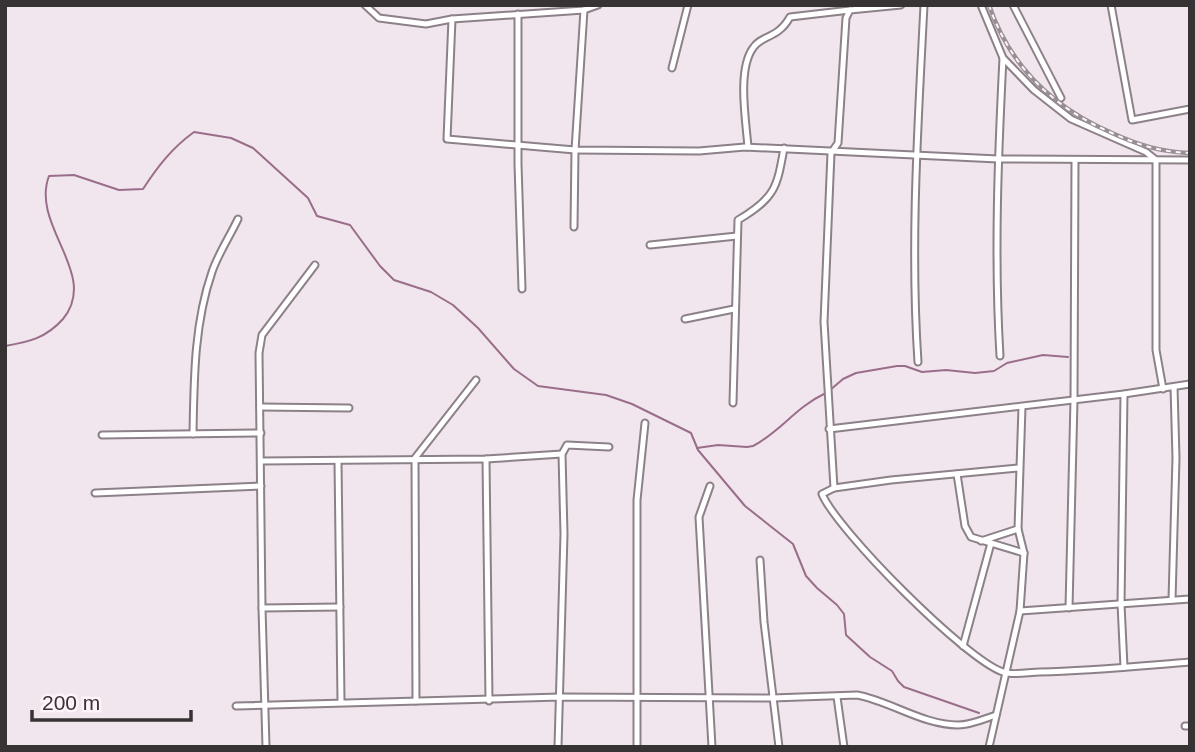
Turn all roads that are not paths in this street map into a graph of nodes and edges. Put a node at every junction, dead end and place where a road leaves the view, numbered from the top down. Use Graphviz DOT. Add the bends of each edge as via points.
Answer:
graph roads {
  1 [pos="365,5"];
  2 [pos="598,5"];
  3 [pos="688,5"];
  4 [pos="794,5"];
  5 [pos="901,5"];
  6 [pos="924,5"];
  7 [pos="981,5"];
  8 [pos="1013,5"];
  9 [pos="1111,5"];
  10 [pos="584,10"];
  11 [pos="850,10"];
  12 [pos="518,14"];
  13 [pos="794,16"];
  14 [pos="452,19"];
  15 [pos="1003,58"];
  16 [pos="672,68"];
  17 [pos="1061,98"];
  18 [pos="1190,109"];
  19 [pos="518,145"];
  20 [pos="748,147"];
  21 [pos="784,148"];
  22 [pos="575,150"];
  23 [pos="831,153"];
  24 [pos="917,157"];
  25 [pos="998,159"];
  26 [pos="1156,160"];
  27 [pos="1190,160"];
  28 [pos="1074,161"];
  29 [pos="238,219"];
  30 [pos="574,227"];
  31 [pos="737,236"];
  32 [pos="650,245"];
  33 [pos="315,265"];
  34 [pos="522,289"];
  35 [pos="734,309"];
  36 [pos="685,319"];
  37 [pos="1000,356"];
  38 [pos="918,362"];
  39 [pos="476,380"];
  40 [pos="1190,384"];
  41 [pos="1174,387"];
  42 [pos="1163,388"];
  43 [pos="1124,394"];
  44 [pos="1074,400"];
  45 [pos="733,403"];
  46 [pos="260,407"];
  47 [pos="1022,407"];
  48 [pos="349,408"];
  49 [pos="645,422"];
  50 [pos="829,429"];
  51 [pos="261,433"];
  52 [pos="192,434"];
  53 [pos="102,435"];
  54 [pos="609,447"];
  55 [pos="562,454"];
  56 [pos="415,458"];
  57 [pos="486,458"];
  58 [pos="261,461"];
  59 [pos="338,461"];
  60 [pos="1019,468"];
  61 [pos="957,474"];
  62 [pos="261,486"];
  63 [pos="710,486"];
  64 [pos="834,488"];
  65 [pos="94,493"];
  66 [pos="1018,529"];
  67 [pos="981,541"];
  68 [pos="991,544"];
  69 [pos="1024,553"];
  70 [pos="760,560"];
  71 [pos="1190,599"];
  72 [pos="1172,600"];
  73 [pos="1121,604"];
  74 [pos="340,607"];
  75 [pos="262,608"];
  76 [pos="1069,608"];
  77 [pos="1020,611"];
  78 [pos="963,646"];
  79 [pos="1190,662"];
  80 [pos="1124,667"];
  81 [pos="1005,673"];
  82 [pos="560,697"];
  83 [pos="636,697"];
  84 [pos="836,697"];
  85 [pos="709,698"];
  86 [pos="772,698"];
  87 [pos="341,701"];
  88 [pos="416,701"];
  89 [pos="489,701"];
  90 [pos="264,705"];
  91 [pos="236,706"];
  92 [pos="996,715"];
  93 [pos="265,747"];
  94 [pos="558,747"];
  95 [pos="637,747"];
  96 [pos="712,747"];
  97 [pos="779,747"];
  98 [pos="844,747"];
  99 [pos="989,747"];
  1 -- 14 [label="street" via="379,18 426,24"];
  2 -- 10 [label="street"];
  3 -- 16 [label="street"];
  4 -- 13 [label="street"];
  5 -- 11 [label="street"];
  6 -- 24 [label="street"];
  7 -- 15 [label="street"];
  8 -- 17 [label="street"];
  9 -- 18 [label="street" via="1132,120"];
  10 -- 12 [label="street"];
  10 -- 22 [label="street"];
  11 -- 13 [label="street"];
  11 -- 23 [label="street" via="838,143"];
  12 -- 14 [label="street"];
  12 -- 19 [label="street"];
  13 -- 20 [label="street" via="783,30 753,46 745,66"];
  14 -- 19 [label="street" via="447,139"];
  15 -- 25 [label="street"];
  15 -- 26 [label="street" via="1071,119"];
  19 -- 22 [label="street"];
  19 -- 34 [label="street"];
  20 -- 21 [label="street"];
  20 -- 22 [label="street"];
  21 -- 23 [label="street"];
  21 -- 31 [label="street" via="778,184 738,220"];
  22 -- 30 [label="street"];
  23 -- 24 [label="street"];
  23 -- 50 [label="street" via="824,322"];
  24 -- 25 [label="street"];
  24 -- 38 [label="street"];
  25 -- 28 [label="street"];
  25 -- 37 [label="street"];
  26 -- 27 [label="street"];
  26 -- 28 [label="street"];
  26 -- 42 [label="street" via="1156,350"];
  28 -- 44 [label="street"];
  29 -- 52 [label="street" via="212,271 200,316"];
  31 -- 32 [label="street"];
  31 -- 35 [label="street"];
  33 -- 46 [label="street" via="262,335"];
  35 -- 36 [label="street"];
  35 -- 45 [label="street"];
  39 -- 56 [label="street"];
  40 -- 41 [label="street"];
  41 -- 42 [label="street"];
  41 -- 72 [label="street"];
  42 -- 43 [label="street"];
  43 -- 44 [label="street"];
  43 -- 73 [label="street"];
  44 -- 47 [label="street"];
  44 -- 76 [label="street"];
  46 -- 48 [label="street"];
  46 -- 51 [label="street"];
  47 -- 50 [label="street"];
  47 -- 60 [label="street"];
  49 -- 83 [label="street" via="637,500"];
  50 -- 64 [label="street"];
  51 -- 52 [label="street"];
  51 -- 58 [label="street"];
  52 -- 53 [label="street"];
  54 -- 55 [label="street" via="567,445"];
  55 -- 57 [label="street"];
  55 -- 82 [label="street"];
  56 -- 57 [label="street"];
  56 -- 59 [label="street"];
  56 -- 88 [label="street"];
  57 -- 89 [label="street"];
  58 -- 59 [label="street"];
  58 -- 62 [label="street"];
  59 -- 74 [label="street"];
  60 -- 61 [label="street"];
  60 -- 66 [label="street"];
  61 -- 64 [label="street"];
  61 -- 67 [label="street" via="965,526 971,537"];
  62 -- 65 [label="street"];
  62 -- 75 [label="street"];
  63 -- 85 [label="street" via="699,517"];
  64 -- 78 [label="street" via="821,494 827,505"];
  66 -- 67 [label="street"];
  66 -- 69 [label="street"];
  67 -- 68 [label="street"];
  68 -- 69 [label="street"];
  68 -- 78 [label="street"];
  69 -- 77 [label="street"];
  70 -- 86 [label="street"];
  71 -- 72 [label="street"];
  72 -- 73 [label="street"];
  73 -- 76 [label="street"];
  73 -- 80 [label="street"];
  74 -- 75 [label="street"];
  74 -- 87 [label="street"];
  75 -- 90 [label="street"];
  76 -- 77 [label="street"];
  77 -- 81 [label="street"];
  78 -- 81 [label="street"];
  79 -- 80 [label="street"];
  80 -- 81 [label="street"];
  81 -- 92 [label="street"];
  82 -- 83 [label="street"];
  82 -- 89 [label="street"];
  82 -- 94 [label="street"];
  83 -- 85 [label="street"];
  83 -- 95 [label="street"];
  84 -- 86 [label="street"];
  84 -- 92 [label="street" via="869,697 908,714 956,725"];
  84 -- 98 [label="street"];
  85 -- 86 [label="street"];
  85 -- 96 [label="street"];
  86 -- 97 [label="street"];
  87 -- 88 [label="street"];
  87 -- 90 [label="street"];
  88 -- 89 [label="street"];
  90 -- 91 [label="street"];
  90 -- 93 [label="street"];
  92 -- 99 [label="street"];
}
